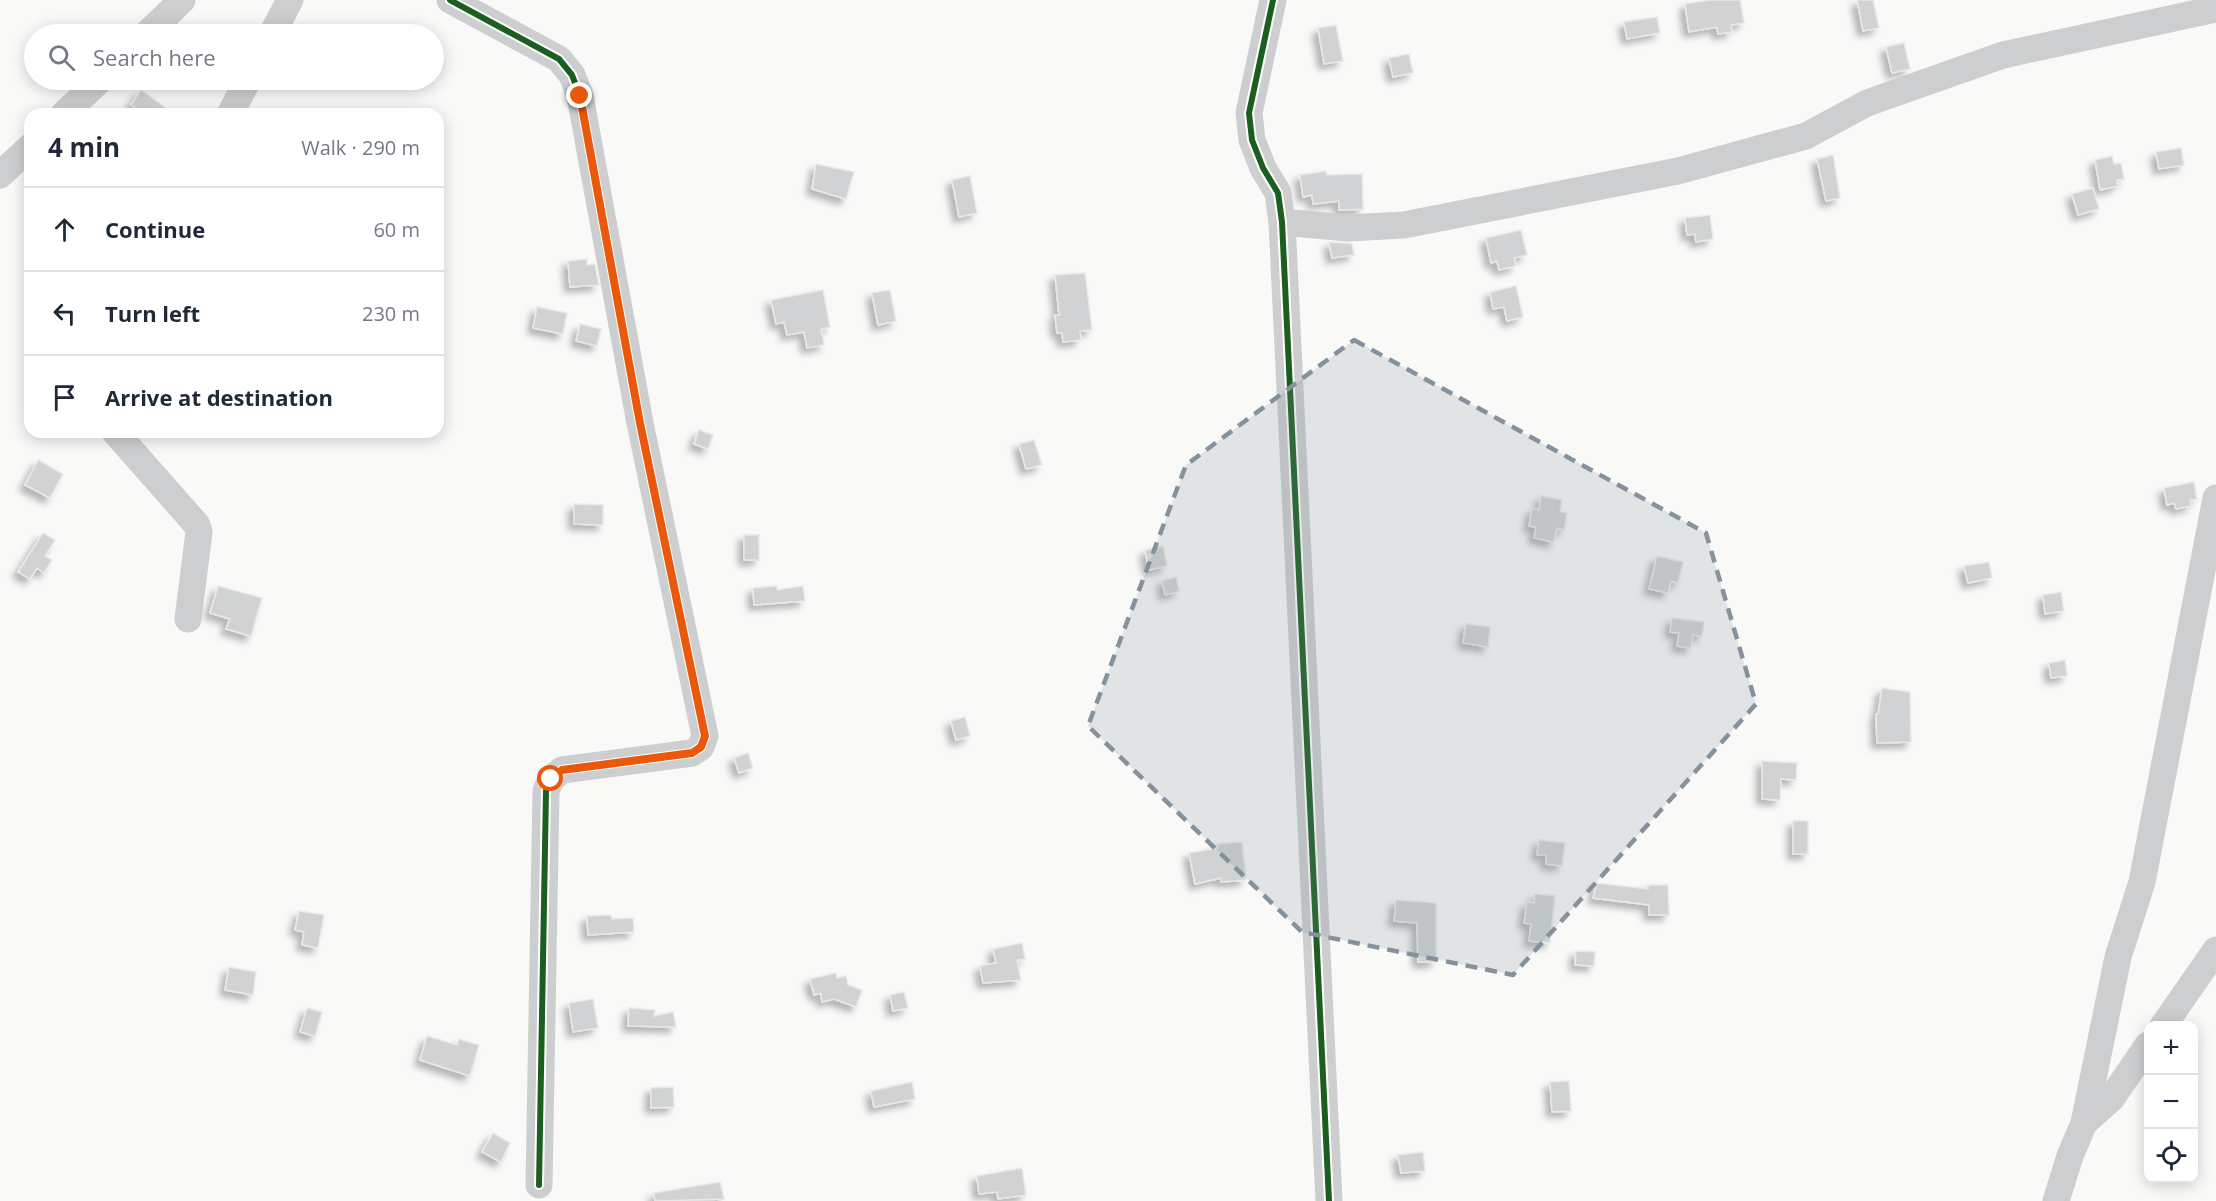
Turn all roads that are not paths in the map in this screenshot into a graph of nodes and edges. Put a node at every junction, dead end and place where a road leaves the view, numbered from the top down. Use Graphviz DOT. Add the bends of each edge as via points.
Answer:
graph roads {
  1 [pos="182,0"];
  2 [pos="290,0"];
  3 [pos="450,0"];
  4 [pos="1273,0"];
  5 [pos="2216,9"];
  6 [pos="157,24"];
  7 [pos="277,24"];
  8 [pos="89,90"];
  9 [pos="243,90"];
  10 [pos="70,108"];
  11 [pos="233,108"];
  12 [pos="24,153"];
  13 [pos="0,176"];
  14 [pos="1282,222"];
  15 [pos="120,438"];
  16 [pos="2216,498"];
  17 [pos="188,619"];
  18 [pos="2216,950"];
  19 [pos="2166,1021"];
  20 [pos="2144,1051"];
  21 [pos="2084,1123"];
  22 [pos="539,1185"];
  23 [pos="1329,1201"];
  24 [pos="2056,1201"];
  1 -- 6 [label="street"];
  2 -- 7 [label="street"];
  3 -- 22 [label="street" via="559,59 572,75 580,96 640,423 705,736 701,747 692,753 562,770 551,779 546,791"];
  4 -- 14 [label="street" via="1249,113 1252,140 1278,193"];
  5 -- 14 [label="street" via="2003,55 1867,103 1806,136 1678,171 1404,225 1348,228"];
  8 -- 10 [label="street"];
  9 -- 11 [label="street"];
  12 -- 13 [label="street"];
  14 -- 23 [label="street"];
  15 -- 17 [label="street" via="197,525"];
  16 -- 21 [label="street" via="2142,882 2118,957"];
  18 -- 19 [label="street"];
  20 -- 21 [label="street" via="2111,1099"];
  21 -- 24 [label="street"];
}
